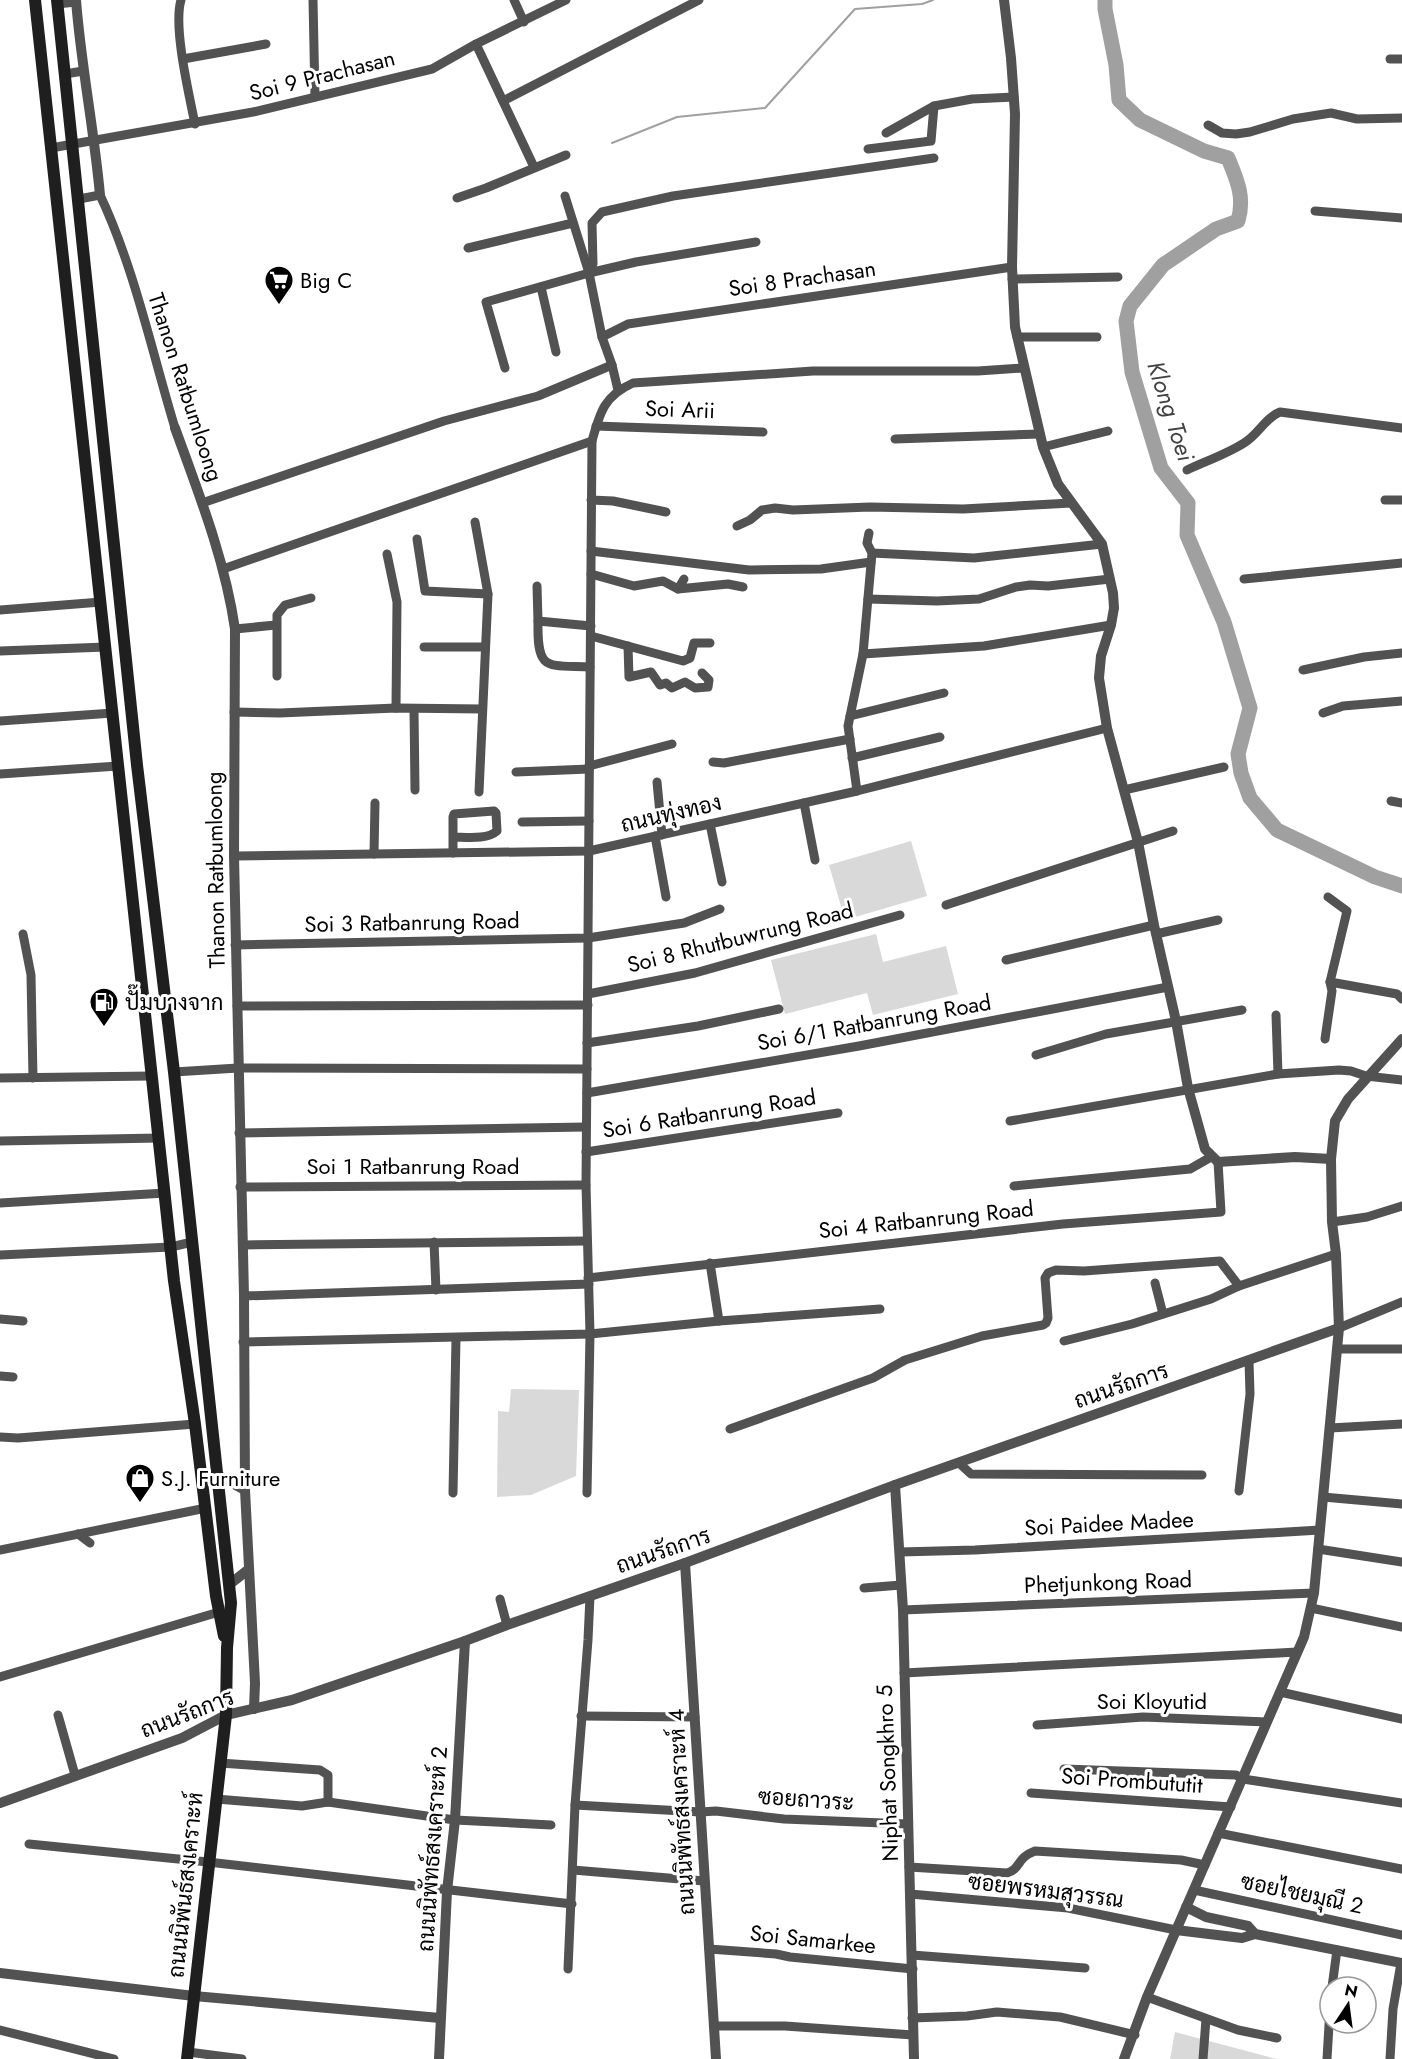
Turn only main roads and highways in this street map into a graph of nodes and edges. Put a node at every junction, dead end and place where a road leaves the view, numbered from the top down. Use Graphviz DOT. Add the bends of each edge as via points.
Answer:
graph roads {
  1 [pos="35,0"];
  2 [pos="57,2"];
  3 [pos="137,765"];
  4 [pos="118,766"];
  5 [pos="227,1648"];
  6 [pos="187,2055"];
  1 -- 4 [label="main road"];
  2 -- 3 [label="main road"];
  3 -- 4 [label="main road"];
  3 -- 5 [label="main road" via="219,1476 231,1603"];
  4 -- 5 [label="main road" via="171,1247"];
  5 -- 6 [label="main road, ถนนนิพันธ์สงเคราะห์" via="226,1715"];
}
